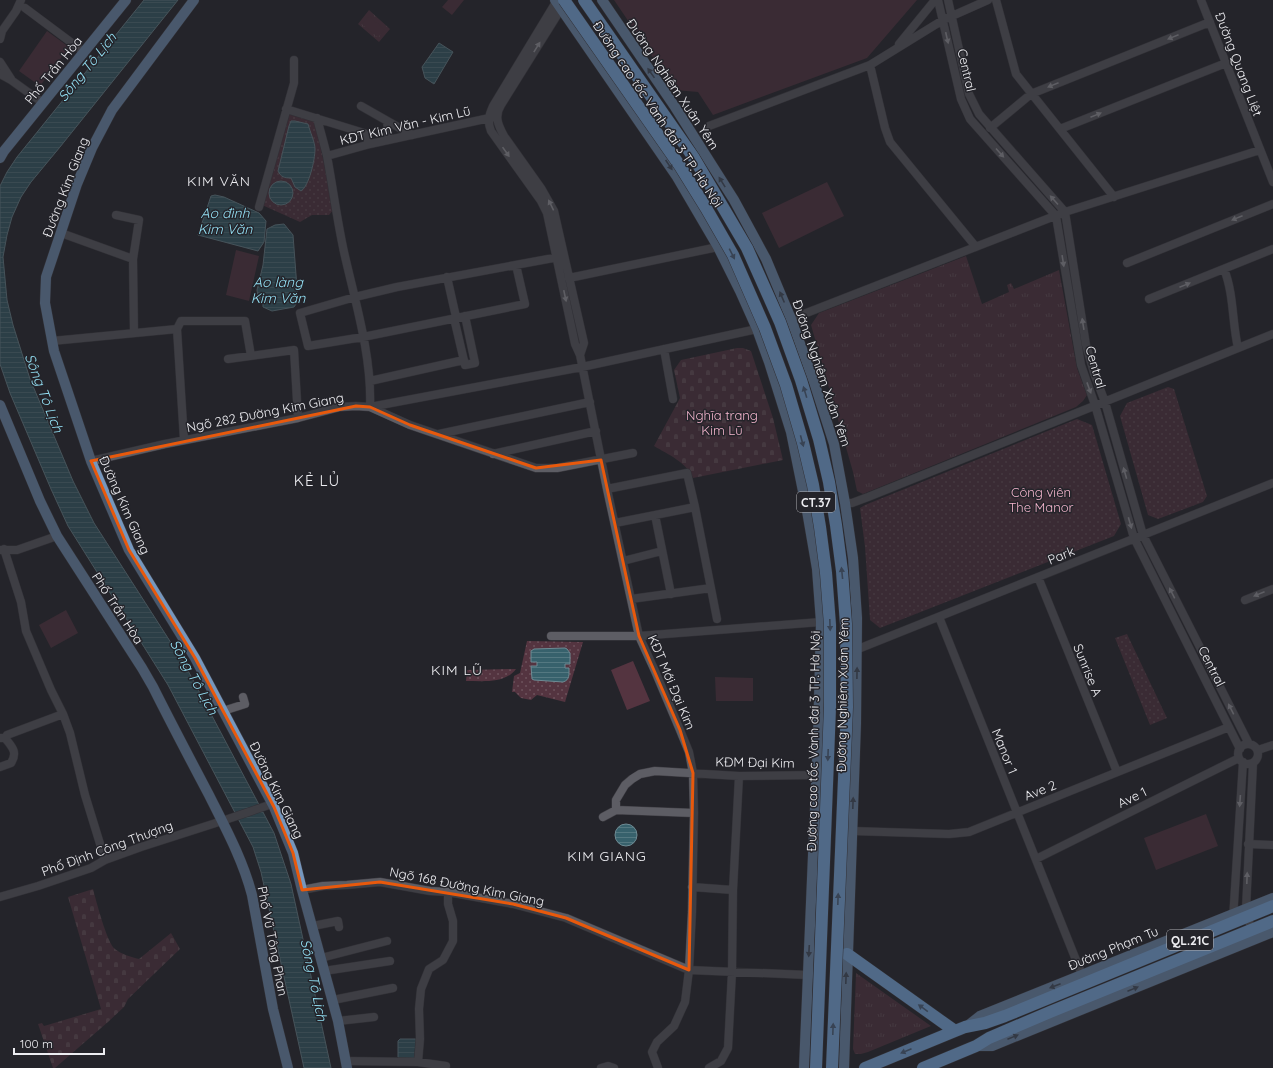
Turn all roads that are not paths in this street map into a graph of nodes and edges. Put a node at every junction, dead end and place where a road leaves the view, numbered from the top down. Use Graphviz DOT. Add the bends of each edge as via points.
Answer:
graph roads {
  1 [pos="21,0"];
  2 [pos="126,0"];
  3 [pos="194,0"];
  4 [pos="584,0"];
  5 [pos="602,0"];
  6 [pos="937,0"];
  7 [pos="948,0"];
  8 [pos="988,0"];
  9 [pos="996,0"];
  10 [pos="1201,0"];
  11 [pos="559,3"];
  12 [pos="26,8"];
  13 [pos="952,15"];
  14 [pos="942,20"];
  15 [pos="1210,22"];
  16 [pos="0,39"];
  17 [pos="894,50"];
  18 [pos="84,52"];
  19 [pos="294,60"];
  20 [pos="0,62"];
  21 [pos="1226,63"];
  22 [pos="870,65"];
  23 [pos="0,74"];
  24 [pos="11,80"];
  25 [pos="1031,94"];
  26 [pos="43,103"];
  27 [pos="361,106"];
  28 [pos="286,109"];
  29 [pos="492,117"];
  30 [pos="317,118"];
  31 [pos="387,121"];
  32 [pos="709,126"];
  33 [pos="990,128"];
  34 [pos="1060,130"];
  35 [pos="412,135"];
  36 [pos="389,140"];
  37 [pos="370,144"];
  38 [pos="1260,150"];
  39 [pos="327,156"];
  40 [pos="0,158"];
  41 [pos="1273,182"];
  42 [pos="1114,196"];
  43 [pos="1273,204"];
  44 [pos="259,207"];
  45 [pos="1065,212"];
  46 [pos="116,215"];
  47 [pos="1056,216"];
  48 [pos="60,234"];
  49 [pos="718,247"];
  50 [pos="976,247"];
  51 [pos="1273,249"];
  52 [pos="561,257"];
  53 [pos="133,259"];
  54 [pos="1127,263"];
  55 [pos="516,265"];
  56 [pos="1224,269"];
  57 [pos="447,278"];
  58 [pos="569,278"];
  59 [pos="355,297"];
  60 [pos="1149,299"];
  61 [pos="458,317"];
  62 [pos="791,319"];
  63 [pos="177,329"];
  64 [pos="757,329"];
  65 [pos="134,332"];
  66 [pos="1273,334"];
  67 [pos="362,337"];
  68 [pos="52,341"];
  69 [pos="470,341"];
  70 [pos="460,343"];
  71 [pos="584,343"];
  72 [pos="575,344"];
  73 [pos="1238,348"];
  74 [pos="664,349"];
  75 [pos="580,355"];
  76 [pos="251,356"];
  77 [pos="228,359"];
  78 [pos="464,360"];
  79 [pos="582,367"];
  80 [pos="370,381"];
  81 [pos="674,399"];
  82 [pos="590,402"];
  83 [pos="1105,402"];
  84 [pos="0,404"];
  85 [pos="1095,405"];
  86 [pos="370,407"];
  87 [pos="298,418"];
  88 [pos="596,431"];
  89 [pos="438,434"];
  90 [pos="184,440"];
  91 [pos="633,453"];
  92 [pos="493,454"];
  93 [pos="601,460"];
  94 [pos="91,461"];
  95 [pos="1273,483"];
  96 [pos="607,489"];
  97 [pos="845,503"];
  98 [pos="695,507"];
  99 [pos="807,511"];
  100 [pos="654,515"];
  101 [pos="615,523"];
  102 [pos="1143,535"];
  103 [pos="57,536"];
  104 [pos="1134,538"];
  105 [pos="2,550"];
  106 [pos="662,551"];
  107 [pos="623,561"];
  108 [pos="1038,577"];
  109 [pos="711,588"];
  110 [pos="1273,589"];
  111 [pos="671,594"];
  112 [pos="631,599"];
  113 [pos="1245,600"];
  114 [pos="939,617"];
  115 [pos="718,619"];
  116 [pos="821,622"];
  117 [pos="551,636"];
  118 [pos="639,636"];
  119 [pos="858,649"];
  120 [pos="243,697"];
  121 [pos="223,711"];
  122 [pos="63,714"];
  123 [pos="1229,727"];
  124 [pos="2,738"];
  125 [pos="1249,744"];
  126 [pos="1273,746"];
  127 [pos="1240,749"];
  128 [pos="1258,750"];
  129 [pos="1241,760"];
  130 [pos="1253,763"];
  131 [pos="0,766"];
  132 [pos="1117,772"];
  133 [pos="693,773"];
  134 [pos="816,775"];
  135 [pos="739,776"];
  136 [pos="269,805"];
  137 [pos="616,810"];
  138 [pos="694,813"];
  139 [pos="1017,813"];
  140 [pos="603,817"];
  141 [pos="227,820"];
  142 [pos="852,831"];
  143 [pos="1248,844"];
  144 [pos="1273,845"];
  145 [pos="104,860"];
  146 [pos="1036,860"];
  147 [pos="692,887"];
  148 [pos="302,890"];
  149 [pos="733,890"];
  150 [pos="448,892"];
  151 [pos="0,897"];
  152 [pos="1273,898"];
  153 [pos="1273,906"];
  154 [pos="1247,913"];
  155 [pos="1233,918"];
  156 [pos="1273,921"];
  157 [pos="313,926"];
  158 [pos="339,927"];
  159 [pos="1273,932"];
  160 [pos="1254,934"];
  161 [pos="1241,940"];
  162 [pos="387,941"];
  163 [pos="847,954"];
  164 [pos="321,958"];
  165 [pos="390,961"];
  166 [pos="689,970"];
  167 [pos="324,971"];
  168 [pos="732,972"];
  169 [pos="808,975"];
  170 [pos="1084,980"];
  171 [pos="393,988"];
  172 [pos="333,1000"];
  173 [pos="1092,1000"];
  174 [pos="374,1017"];
  175 [pos="338,1021"];
  176 [pos="960,1029"];
  177 [pos="418,1062"];
  178 [pos="346,1064"];
  179 [pos="939,1064"];
  180 [pos="446,1066"];
  181 [pos="288,1068"];
  182 [pos="601,1068"];
  183 [pos="614,1068"];
  184 [pos="658,1068"];
  185 [pos="709,1068"];
  186 [pos="804,1068"];
  187 [pos="816,1068"];
  188 [pos="832,1068"];
  189 [pos="844,1068"];
  190 [pos="865,1068"];
  191 [pos="923,1068"];
  1 -- 16 [label="street" via="2,31"];
  2 -- 18 [label="main road, Phố Trần Hòa"];
  3 -- 48 [label="main road, Đường Kim Giang" via="112,110 84,164"];
  188 -- 4 [label="highway, Đường cao tốc Vành đai 3 TP. Hà Nội / CT.37, one-way, bridge" via="847,707 846,624 836,525 819,439 780,322 748,248 694,158"];
  62 -- 5 [label="main road, Đường Nghiêm Xuân Yêm, one-way" via="766,259 734,200"];
  6 -- 14 [label="street, Central"];
  6 -- 17 [label="street"];
  7 -- 13 [label="street, Central"];
  8 -- 13 [label="street"];
  9 -- 25 [label="street" via="1016,74"];
  10 -- 15 [label="street, Đường Quang Liệt"];
  11 -- 29 [label="street, KĐT Kim Văn - Kim Lũ" via="515,76 493,106"];
  11 -- 49 [label="main road, Đường Nghiêm Xuân Yêm, one-way" via="677,177"];
  11 -- 187 [label="highway, Đường cao tốc Vành đai 3 TP. Hà Nội / CT.37, one-way, bridge" via="680,166 733,255 765,328 786,385 803,443 820,527 830,625 830,707"];
  12 -- 18 [label="street"];
  13 -- 14 [label="street"];
  13 -- 33 [label="street, Central" via="970,94 979,114"];
  14 -- 17 [label="street"];
  14 -- 47 [label="street, Central, one-way" via="961,99 970,119"];
  15 -- 21 [label="street, Đường Quang Liệt"];
  15 -- 25 [label="street, one-way"];
  17 -- 22 [label="street"];
  18 -- 26 [label="main road, Phố Trần Hòa"];
  19 -- 28 [label="street" via="294,83"];
  20 -- 24 [label="street"];
  34 -- 21 [label="street, one-way"];
  21 -- 38 [label="street, Đường Quang Liệt"];
  22 -- 32 [label="street"];
  22 -- 50 [label="street" via="890,142"];
  23 -- 24 [label="street"];
  24 -- 26 [label="street"];
  25 -- 33 [label="street"];
  25 -- 34 [label="street"];
  26 -- 40 [label="main road, Phố Trần Hòa"];
  27 -- 31 [label="street"];
  28 -- 30 [label="street"];
  28 -- 44 [label="street"];
  29 -- 35 [label="street, KĐT Kim Văn - Kim Lũ"];
  29 -- 52 [label="street, KĐT Kim Văn - Kim Lũ" via="489,125 491,131 538,190 546,214 554,225"];
  30 -- 37 [label="street" via="364,133"];
  30 -- 39 [label="street"];
  31 -- 35 [label="street"];
  31 -- 36 [label="street"];
  45 -- 33 [label="street, Central, one-way"];
  34 -- 42 [label="street"];
  35 -- 36 [label="street, KĐT Kim Văn - Kim Lũ"];
  36 -- 37 [label="street, KĐT Kim Văn - Kim Lũ"];
  37 -- 39 [label="street, KĐT Kim Văn - Kim Lũ"];
  38 -- 41 [label="street, Đường Quang Liệt"];
  38 -- 42 [label="street"];
  39 -- 59 [label="street, KĐT Kim Văn - Kim Lũ"];
  42 -- 45 [label="street"];
  43 -- 54 [label="street, one-way"];
  45 -- 47 [label="street"];
  83 -- 45 [label="street, Central, one-way" via="1086,345"];
  46 -- 53 [label="street" via="139,220"];
  47 -- 50 [label="street"];
  47 -- 85 [label="street, Central, one-way" via="1081,365"];
  48 -- 53 [label="street"];
  48 -- 68 [label="main road, Đường Kim Giang" via="46,276 45,303"];
  49 -- 58 [label="street"];
  49 -- 64 [label="main road, Đường Nghiêm Xuân Yêm"];
  50 -- 62 [label="street"];
  51 -- 56 [label="street"];
  52 -- 55 [label="street"];
  52 -- 58 [label="street, KĐT Kim Văn - Kim Lũ"];
  52 -- 72 [label="street, KĐT Kim Văn - Kim Lũ, one-way"];
  53 -- 65 [label="street"];
  55 -- 57 [label="street"];
  55 -- 61 [label="street" via="525,304"];
  60 -- 56 [label="street, one-way"];
  56 -- 73 [label="street" via="1230,288"];
  57 -- 59 [label="street"];
  57 -- 61 [label="street"];
  58 -- 71 [label="street, KĐT Kim Văn - Kim Lũ"];
  59 -- 67 [label="street, KĐT Kim Văn - Kim Lũ"];
  59 -- 67 [label="street" via="300,313 308,346"];
  61 -- 67 [label="street"];
  61 -- 69 [label="street"];
  61 -- 70 [label="street"];
  62 -- 97 [label="main road, Đường Nghiêm Xuân Yêm" via="834,444"];
  63 -- 65 [label="street"];
  63 -- 76 [label="street" via="181,321 246,321"];
  63 -- 90 [label="street"];
  64 -- 74 [label="street"];
  64 -- 99 [label="main road, Đường Nghiêm Xuân Yêm" via="791,432"];
  65 -- 68 [label="street"];
  66 -- 73 [label="street"];
  67 -- 80 [label="street, KĐT Kim Văn - Kim Lũ"];
  68 -- 94 [label="main road, Đường Kim Giang"];
  69 -- 70 [label="street"];
  69 -- 78 [label="street" via="475,363 465,365"];
  70 -- 78 [label="street"];
  71 -- 72 [label="street"];
  71 -- 75 [label="street"];
  72 -- 75 [label="street, KĐT Kim Văn - Kim Lũ"];
  73 -- 83 [label="street"];
  74 -- 79 [label="street"];
  74 -- 81 [label="street"];
  75 -- 79 [label="street, KĐT Mới Đại Kim"];
  76 -- 77 [label="street"];
  76 -- 87 [label="street" via="294,350"];
  78 -- 80 [label="street"];
  79 -- 82 [label="street, KĐT Mới Đại Kim"];
  79 -- 86 [label="street"];
  80 -- 86 [label="street, KĐT Kim Văn - Kim Lũ"];
  82 -- 88 [label="street, KĐT Mới Đại Kim"];
  82 -- 89 [label="street"];
  83 -- 85 [label="street"];
  102 -- 83 [label="street, Central, one-way"];
  84 -- 103 [label="main road, Phố Trần Hòa"];
  85 -- 97 [label="street" via="852,503"];
  85 -- 104 [label="street, Central, one-way"];
  86 -- 87 [label="street, Ngõ 282 Đường Kim Giang" via="340,407"];
  86 -- 89 [label="street, Ngõ 282 Đường Kim Giang"];
  87 -- 90 [label="street, Ngõ 282 Đường Kim Giang"];
  88 -- 92 [label="street"];
  88 -- 93 [label="street, KĐT Mới Đại Kim"];
  89 -- 92 [label="street, Ngõ 282 Đường Kim Giang"];
  90 -- 94 [label="street, Ngõ 282 Đường Kim Giang"];
  91 -- 93 [label="street, Ngõ 282 Đường Kim Giang"];
  92 -- 93 [label="street, Ngõ 282 Đường Kim Giang" via="545,469"];
  93 -- 96 [label="street, KĐT Mới Đại Kim"];
  94 -- 121 [label="main road, Đường Kim Giang" via="129,550 195,658"];
  95 -- 102 [label="street, Park"];
  96 -- 98 [label="street" via="687,472"];
  96 -- 101 [label="street, KĐT Mới Đại Kim"];
  97 -- 99 [label="main road"];
  97 -- 119 [label="main road, Đường Nghiêm Xuân Yêm" via="854,565"];
  98 -- 100 [label="street"];
  98 -- 109 [label="street"];
  99 -- 116 [label="main road, Đường Nghiêm Xuân Yêm"];
  100 -- 101 [label="street"];
  100 -- 106 [label="street"];
  101 -- 107 [label="street, KĐT Mới Đại Kim"];
  102 -- 104 [label="street, Park"];
  125 -- 102 [label="street, Central, one-way"];
  103 -- 105 [label="street" via="17,550"];
  103 -- 141 [label="main road, Phố Trần Hòa" via="142,668"];
  104 -- 108 [label="street, Park"];
  104 -- 123 [label="street, Central"];
  105 -- 122 [label="street" via="21,602 28,636"];
  106 -- 107 [label="street"];
  106 -- 111 [label="street"];
  107 -- 112 [label="street, KĐT Mới Đại Kim"];
  108 -- 114 [label="street, Park"];
  108 -- 132 [label="street, Sunrise A"];
  109 -- 111 [label="street"];
  109 -- 115 [label="street"];
  110 -- 113 [label="street, one-way"];
  111 -- 112 [label="street"];
  112 -- 118 [label="street, KĐT Mới Đại Kim"];
  114 -- 119 [label="street, Park"];
  114 -- 139 [label="street, Manor 1"];
  116 -- 118 [label="street"];
  116 -- 134 [label="main road, Đường Nghiêm Xuân Yêm"];
  117 -- 118 [label="street"];
  118 -- 133 [label="street, KĐT Mới Đại Kim" via="689,752"];
  142 -- 119 [label="main road, Đường Nghiêm Xuân Yêm, one-way"];
  120 -- 121 [label="street" via="245,704"];
  121 -- 136 [label="main road, Đường Kim Giang"];
  122 -- 124 [label="street"];
  122 -- 145 [label="street"];
  123 -- 127 [label="street, Central"];
  123 -- 132 [label="street, Ave 2"];
  124 -- 131 [label="street" via="15,752 11,763"];
  125 -- 127 [label="street"];
  125 -- 128 [label="street"];
  126 -- 128 [label="street"];
  127 -- 129 [label="street"];
  128 -- 130 [label="street"];
  129 -- 130 [label="street" via="1247,764"];
  129 -- 146 [label="street, Ave 1"];
  129 -- 155 [label="street, one-way"];
  130 -- 143 [label="street"];
  132 -- 139 [label="street, Ave 2"];
  133 -- 135 [label="street, KĐM Đại Kim"];
  133 -- 137 [label="street" via="655,771 640,774 620,792 616,800"];
  133 -- 138 [label="street, KĐT Mới Đại Kim"];
  134 -- 135 [label="street, KĐM Đại Kim"];
  134 -- 169 [label="main road, Đường Nghiêm Xuân Yêm, one-way"];
  135 -- 149 [label="street"];
  136 -- 141 [label="street, Phố Định Công Thượng"];
  136 -- 148 [label="main road, Đường Kim Giang" via="293,852"];
  137 -- 138 [label="street"];
  137 -- 140 [label="street"];
  138 -- 147 [label="street, KĐT Mới Đại Kim"];
  139 -- 142 [label="street, Ave 2" via="960,834"];
  139 -- 146 [label="street, Manor 1"];
  141 -- 145 [label="street, Phố Định Công Thượng" via="165,838"];
  141 -- 181 [label="main road, Phố Vũ Tông Phan" via="248,879 273,1009"];
  142 -- 163 [label="main road, Đường Nghiêm Xuân Yêm"];
  143 -- 144 [label="street"];
  154 -- 143 [label="street, one-way"];
  145 -- 151 [label="street, Phố Định Công Thượng" via="91,868"];
  146 -- 170 [label="street, Manor 1"];
  147 -- 149 [label="street"];
  147 -- 166 [label="street, KĐT Mới Đại Kim"];
  148 -- 150 [label="street, Ngõ 168 Đường Kim Giang" via="380,882"];
  148 -- 157 [label="main road, Đường Kim Giang"];
  149 -- 168 [label="street"];
  150 -- 166 [label="street, Ngõ 168 Đường Kim Giang" via="513,904 566,918"];
  150 -- 177 [label="street" via="448,904 453,921 453,941 442,960 429,969 421,989"];
  152 -- 154 [label="main road, Đường Phạm Tu"];
  153 -- 154 [label="highway, Đường Phạm Tu / QL.21C"];
  154 -- 155 [label="highway, Đường Phạm Tu / QL.21C"];
  154 -- 160 [label="street"];
  155 -- 161 [label="street"];
  155 -- 170 [label="highway, Đường Phạm Tu / QL.21C"];
  156 -- 160 [label="highway, QL.21C"];
  157 -- 158 [label="street" via="338,921"];
  157 -- 164 [label="main road, Đường Kim Giang"];
  159 -- 160 [label="main road"];
  160 -- 161 [label="highway, QL.21C"];
  173 -- 161 [label="main road, one-way"];
  161 -- 173 [label="highway, QL.21C" via="1175,961"];
  162 -- 164 [label="street"];
  176 -- 163 [label="highway, one-way"];
  189 -- 163 [label="main road, Đường Nghiêm Xuân Yêm, one-way"];
  164 -- 167 [label="main road, Đường Kim Giang"];
  165 -- 167 [label="street"];
  166 -- 168 [label="street"];
  166 -- 184 [label="street, KĐT Mới Đại Kim" via="685,1002 674,1026 657,1042 652,1052"];
  167 -- 172 [label="main road, Đường Kim Giang"];
  168 -- 169 [label="street"];
  168 -- 185 [label="street" via="728,1048 721,1061"];
  169 -- 186 [label="main road, Đường Nghiêm Xuân Yêm"];
  170 -- 173 [label="street, Manor 1"];
  170 -- 176 [label="highway, Đường Phạm Tu / QL.21C, one-way" via="985,1023"];
  171 -- 172 [label="street"];
  172 -- 175 [label="main road, Đường Kim Giang"];
  179 -- 173 [label="highway, one-way" via="989,1038"];
  174 -- 175 [label="street"];
  175 -- 178 [label="main road, Đường Kim Giang"];
  176 -- 190 [label="highway, Đường Phạm Tu / QL.21C, one-way"];
  177 -- 178 [label="street"];
  177 -- 180 [label="street"];
  179 -- 191 [label="highway"];
  182 -- 183 [label="street"];
}
